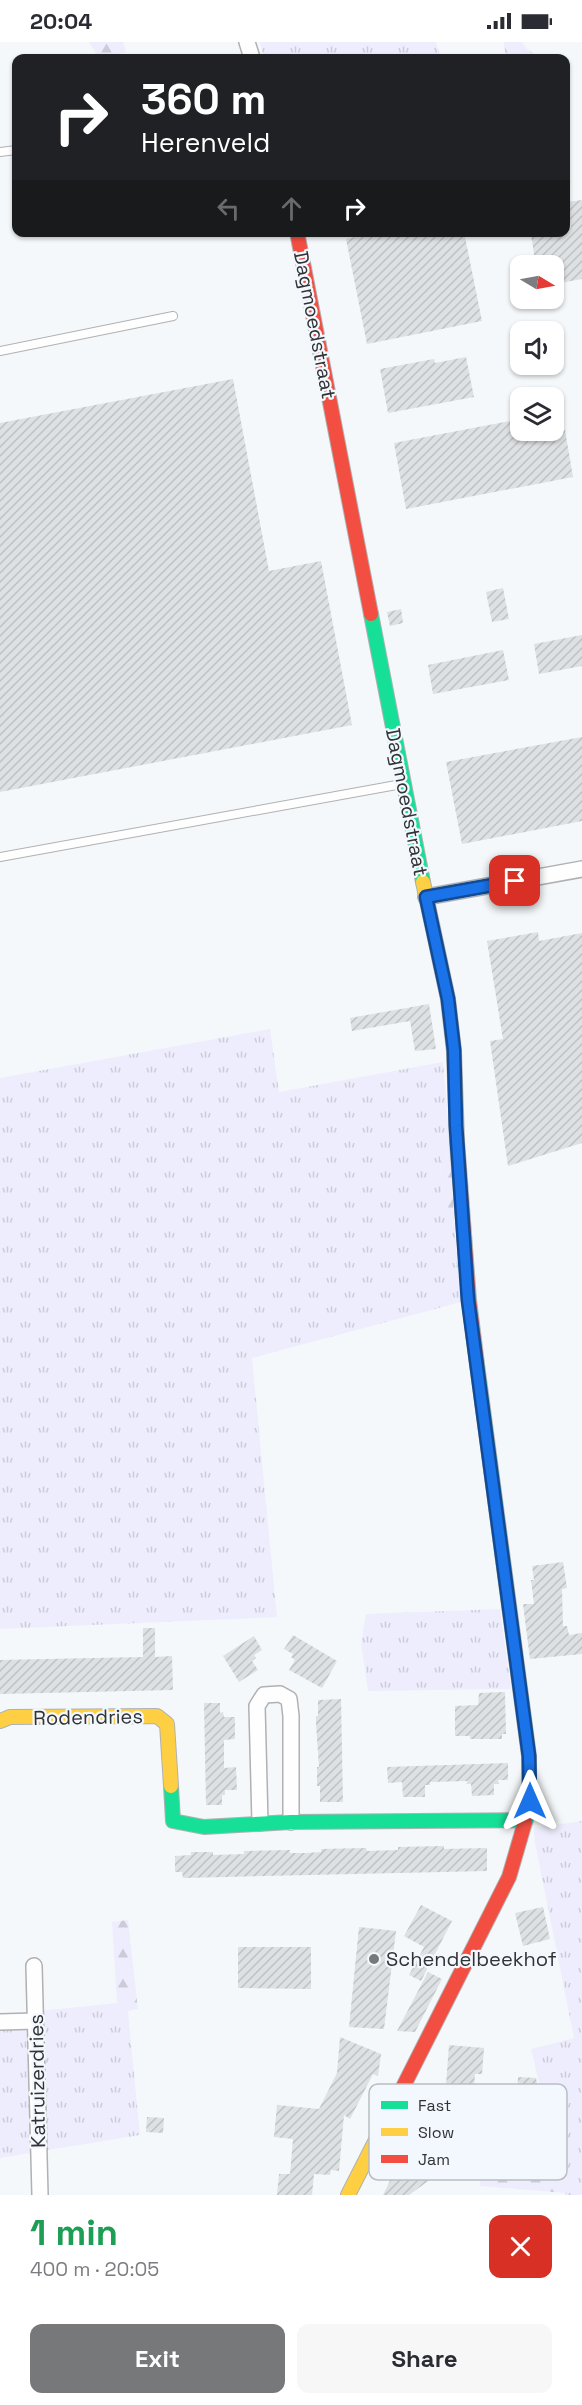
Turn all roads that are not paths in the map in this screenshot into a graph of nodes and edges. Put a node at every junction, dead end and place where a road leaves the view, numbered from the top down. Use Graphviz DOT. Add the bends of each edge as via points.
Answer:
graph roads {
  1 [pos="298,237"];
  2 [pos="173,316"];
  3 [pos="0,351"];
  4 [pos="404,784"];
  5 [pos="0,857"];
  6 [pos="582,869"];
  7 [pos="426,897"];
  8 [pos="0,1721"];
  9 [pos="526,1820"];
  10 [pos="291,1822"];
  11 [pos="260,1823"];
  12 [pos="34,1966"];
  13 [pos="35,2021"];
  14 [pos="0,2022"];
  15 [pos="404,2084"];
  16 [pos="369,2154"];
  17 [pos="40,2195"];
  18 [pos="348,2195"];
  1 -- 4 [label="street, Dagmoedstraat"];
  2 -- 3 [label="lane"];
  4 -- 5 [label="lane"];
  4 -- 7 [label="street, Dagmoedstraat"];
  6 -- 7 [label="street"];
  7 -- 9 [label="street, Dagmoedstraat" via="448,999 454,1050 468,1300 529,1756 530,1801"];
  8 -- 11 [label="street, Rodendries" via="157,1716 167,1724 172,1821 184,1826"];
  9 -- 10 [label="street, Rodendries"];
  9 -- 15 [label="street, Dagmoedstraat" via="509,1877"];
  10 -- 11 [label="street, Rodendries"];
  10 -- 11 [label="street" via="291,1716 289,1699 279,1694 264,1695 257,1706"];
  12 -- 13 [label="street, Katruizerdries"];
  13 -- 14 [label="street"];
  13 -- 17 [label="street, Katruizerdries"];
  16 -- 18 [label="street, Dagmoedstraat"];
}
